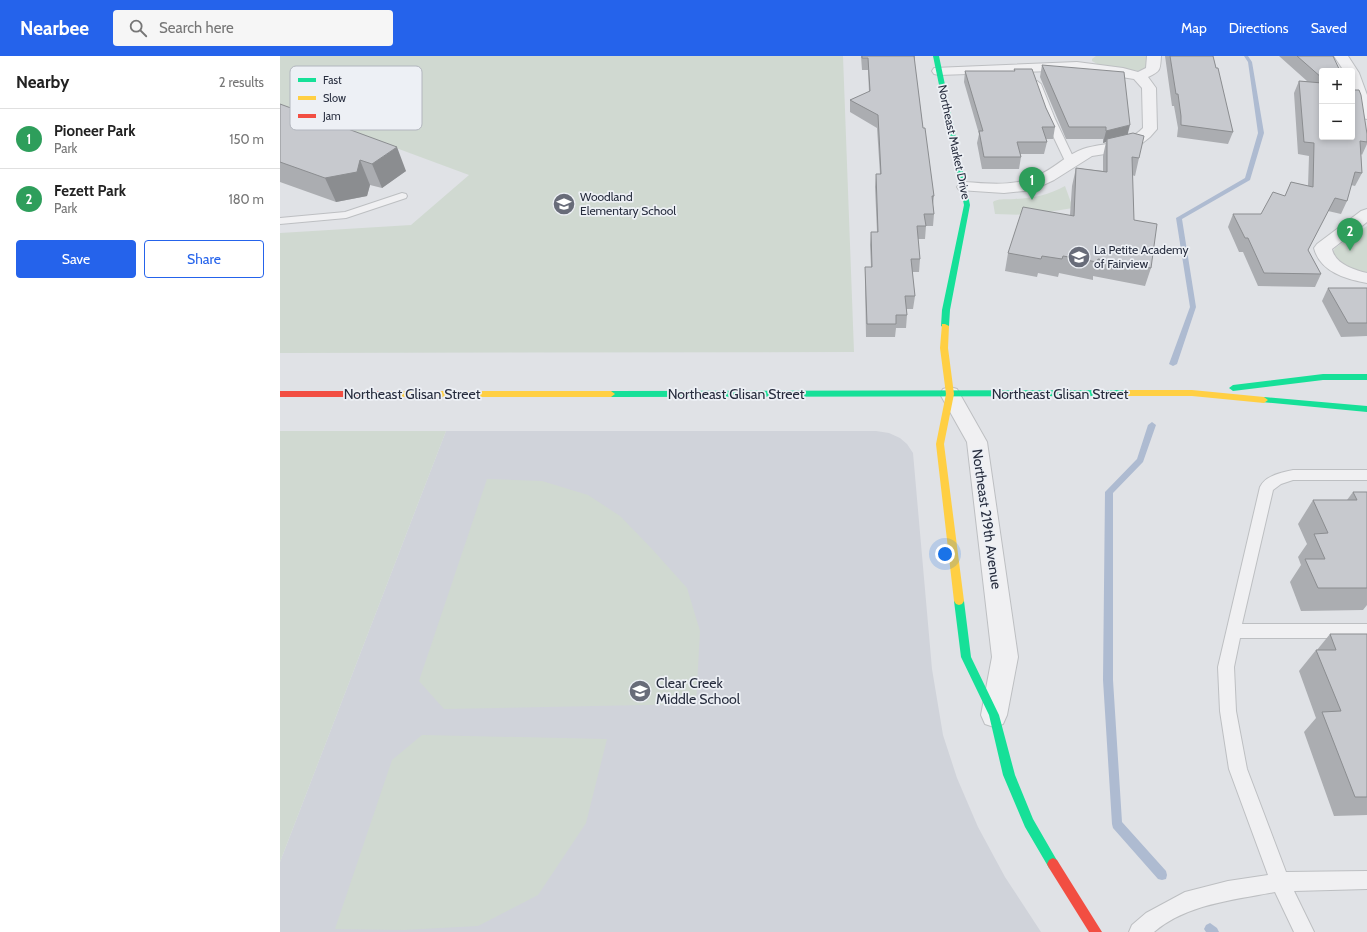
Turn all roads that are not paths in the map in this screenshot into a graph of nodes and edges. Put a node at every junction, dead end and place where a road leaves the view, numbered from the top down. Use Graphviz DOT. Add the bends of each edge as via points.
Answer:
graph roads {
  1 [pos="936,56"];
  2 [pos="1154,56"];
  3 [pos="1341,56"];
  4 [pos="1082,61"];
  5 [pos="1031,68"];
  6 [pos="1349,68"];
  7 [pos="939,71"];
  8 [pos="1139,76"];
  9 [pos="1355,78"];
  10 [pos="1364,95"];
  11 [pos="1367,115"];
  12 [pos="1070,161"];
  13 [pos="964,187"];
  14 [pos="402,196"];
  15 [pos="1367,214"];
  16 [pos="280,221"];
  17 [pos="1367,278"];
  18 [pos="1367,377"];
  19 [pos="280,394"];
  20 [pos="950,394"];
  21 [pos="1192,394"];
  22 [pos="1367,409"];
  23 [pos="1367,476"];
  24 [pos="1233,631"];
  25 [pos="1367,631"];
  26 [pos="994,715"];
  27 [pos="1367,880"];
  28 [pos="1280,882"];
  29 [pos="1096,932"];
  30 [pos="1139,932"];
  31 [pos="1304,932"];
  1 -- 7 [label="main road, Northeast Market Drive"];
  2 -- 8 [label="street" via="1153,70"];
  3 -- 6 [label="street"];
  4 -- 5 [label="street"];
  4 -- 8 [label="street"];
  5 -- 7 [label="street"];
  5 -- 12 [label="lane" via="1050,119"];
  7 -- 13 [label="main road, Northeast Market Drive"];
  8 -- 12 [label="street" via="1149,88 1150,129 1142,138 1130,144 1088,153"];
  9 -- 10 [label="street"];
  10 -- 11 [label="street"];
  12 -- 13 [label="street" via="1043,180 1031,184 1010,188"];
  13 -- 20 [label="main road, Northeast Market Drive" via="967,205 946,310 944,348"];
  14 -- 16 [label="lane" via="346,215"];
  15 -- 17 [label="street" via="1323,248 1323,255 1331,263 1355,276"];
  18 -- 21 [label="main road, Northeast Glisan Street" via="1324,377"];
  19 -- 20 [label="main road, Northeast Glisan Street"];
  20 -- 21 [label="main road, Northeast Glisan Street"];
  20 -- 26 [label="main road, Northeast 219th Avenue" via="940,444 966,657"];
  20 -- 26 [label="street, Northeast 219th Avenue" via="976,442 1006,657"];
  21 -- 22 [label="main road, Northeast Glisan Street"];
  23 -- 24 [label="lane" via="1293,475 1276,480 1266,487"];
  24 -- 25 [label="lane"];
  24 -- 28 [label="lane" via="1226,667 1228,711 1238,769"];
  26 -- 29 [label="main road, Northeast 219th Avenue" via="1009,775 1029,823"];
  27 -- 28 [label="lane"];
  28 -- 30 [label="lane" via="1228,891 1186,902 1153,920"];
  28 -- 31 [label="lane"];
}
